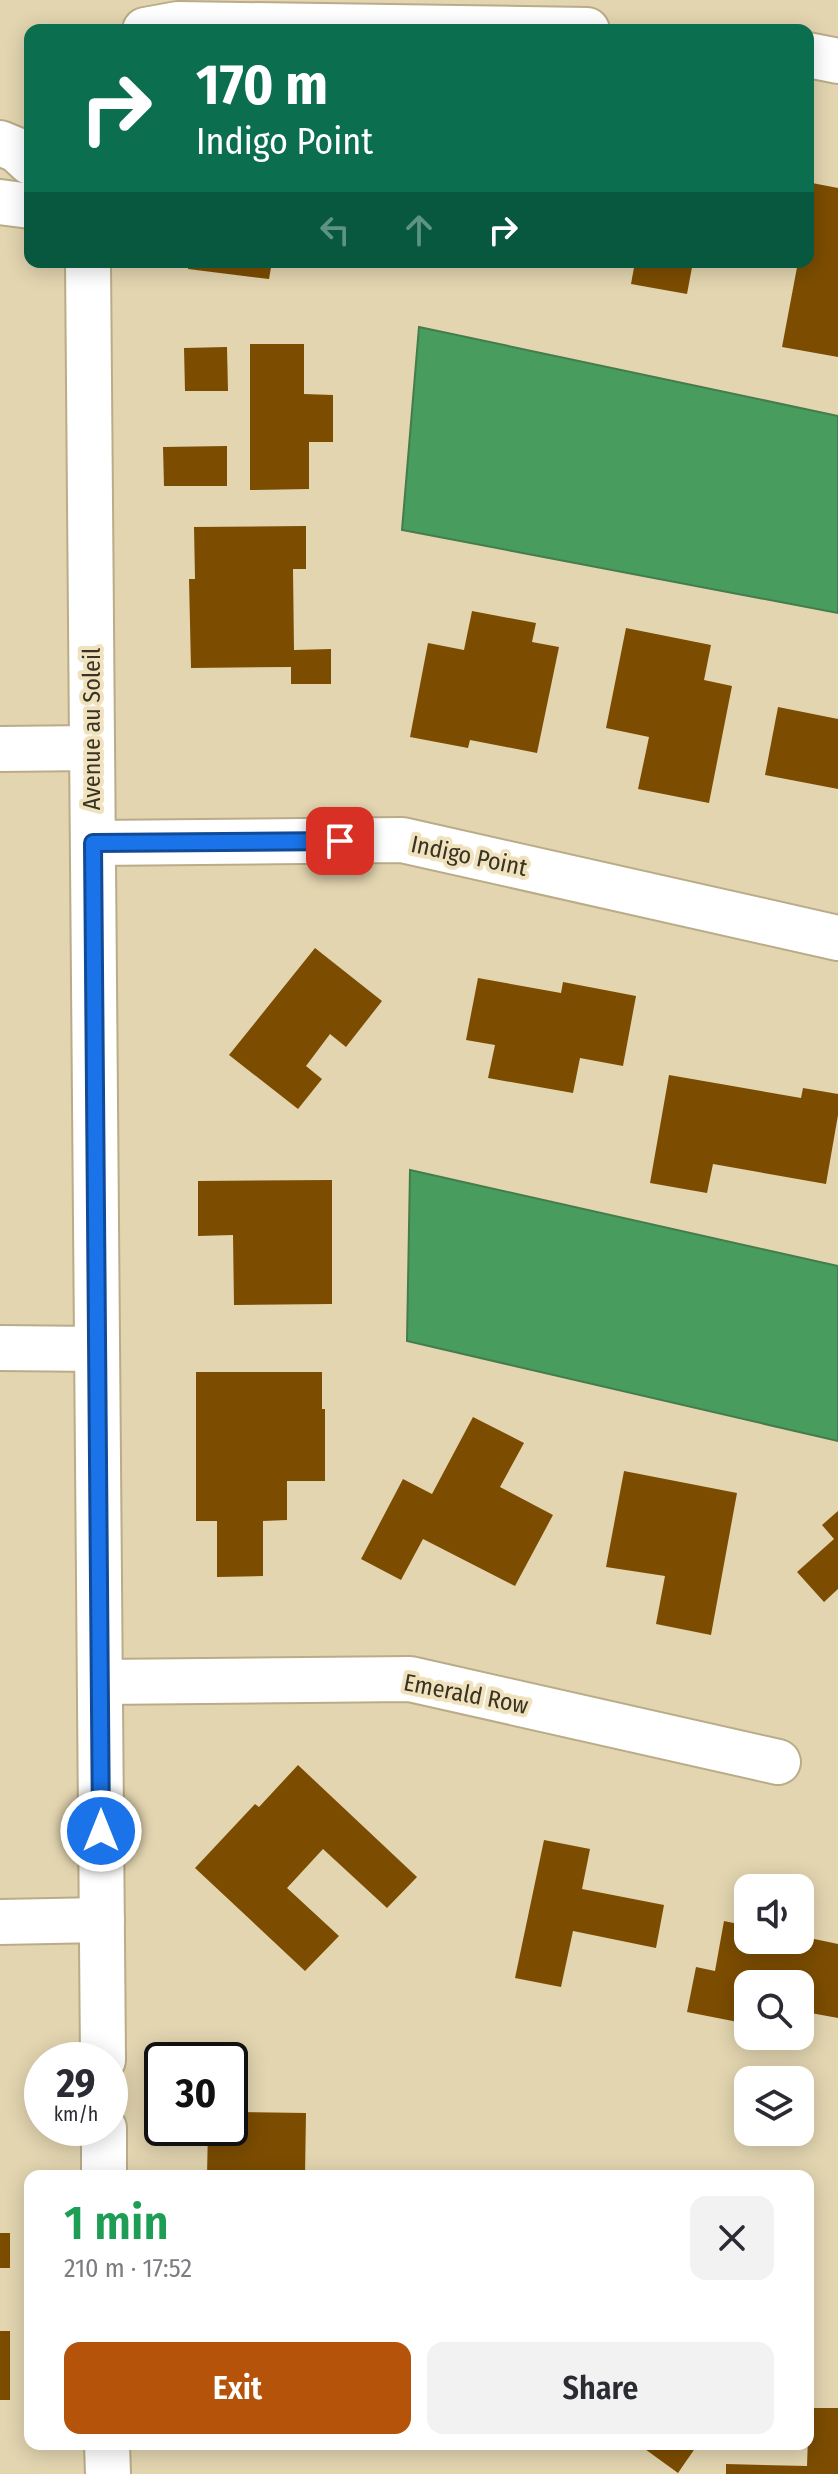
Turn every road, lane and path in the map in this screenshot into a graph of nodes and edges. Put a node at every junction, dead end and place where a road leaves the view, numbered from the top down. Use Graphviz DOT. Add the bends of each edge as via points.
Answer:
graph roads {
  1 [pos="814,56"];
  2 [pos="838,61"];
  3 [pos="0,143"];
  4 [pos="24,156"];
  5 [pos="0,202"];
  6 [pos="24,205"];
  7 [pos="88,268"];
  8 [pos="92,748"];
  9 [pos="0,749"];
  10 [pos="93,843"];
  11 [pos="838,938"];
  12 [pos="0,1348"];
  13 [pos="97,1349"];
  14 [pos="101,1682"];
  15 [pos="778,1762"];
  16 [pos="102,1920"];
  17 [pos="0,1922"];
  18 [pos="103,2042"];
  19 [pos="104,2146"];
  20 [pos="104,2170"];
  21 [pos="107,2450"];
  22 [pos="108,2474"];
  1 -- 2 [label="street"];
  3 -- 4 [label="street"];
  5 -- 6 [label="street"];
  7 -- 8 [label="street, Avenue au Soleil"];
  8 -- 9 [label="street"];
  8 -- 10 [label="street, Avenue au Soleil"];
  10 -- 11 [label="street, Indigo Point" via="402,840"];
  10 -- 13 [label="street, Avenue au Soleil"];
  12 -- 13 [label="street"];
  13 -- 14 [label="street, Avenue au Soleil"];
  14 -- 15 [label="street, Emerald Row" via="410,1679"];
  14 -- 16 [label="street, Avenue au Soleil"];
  16 -- 17 [label="street"];
  16 -- 18 [label="street, Avenue au Soleil"];
  19 -- 20 [label="street"];
  21 -- 22 [label="street"];
}
